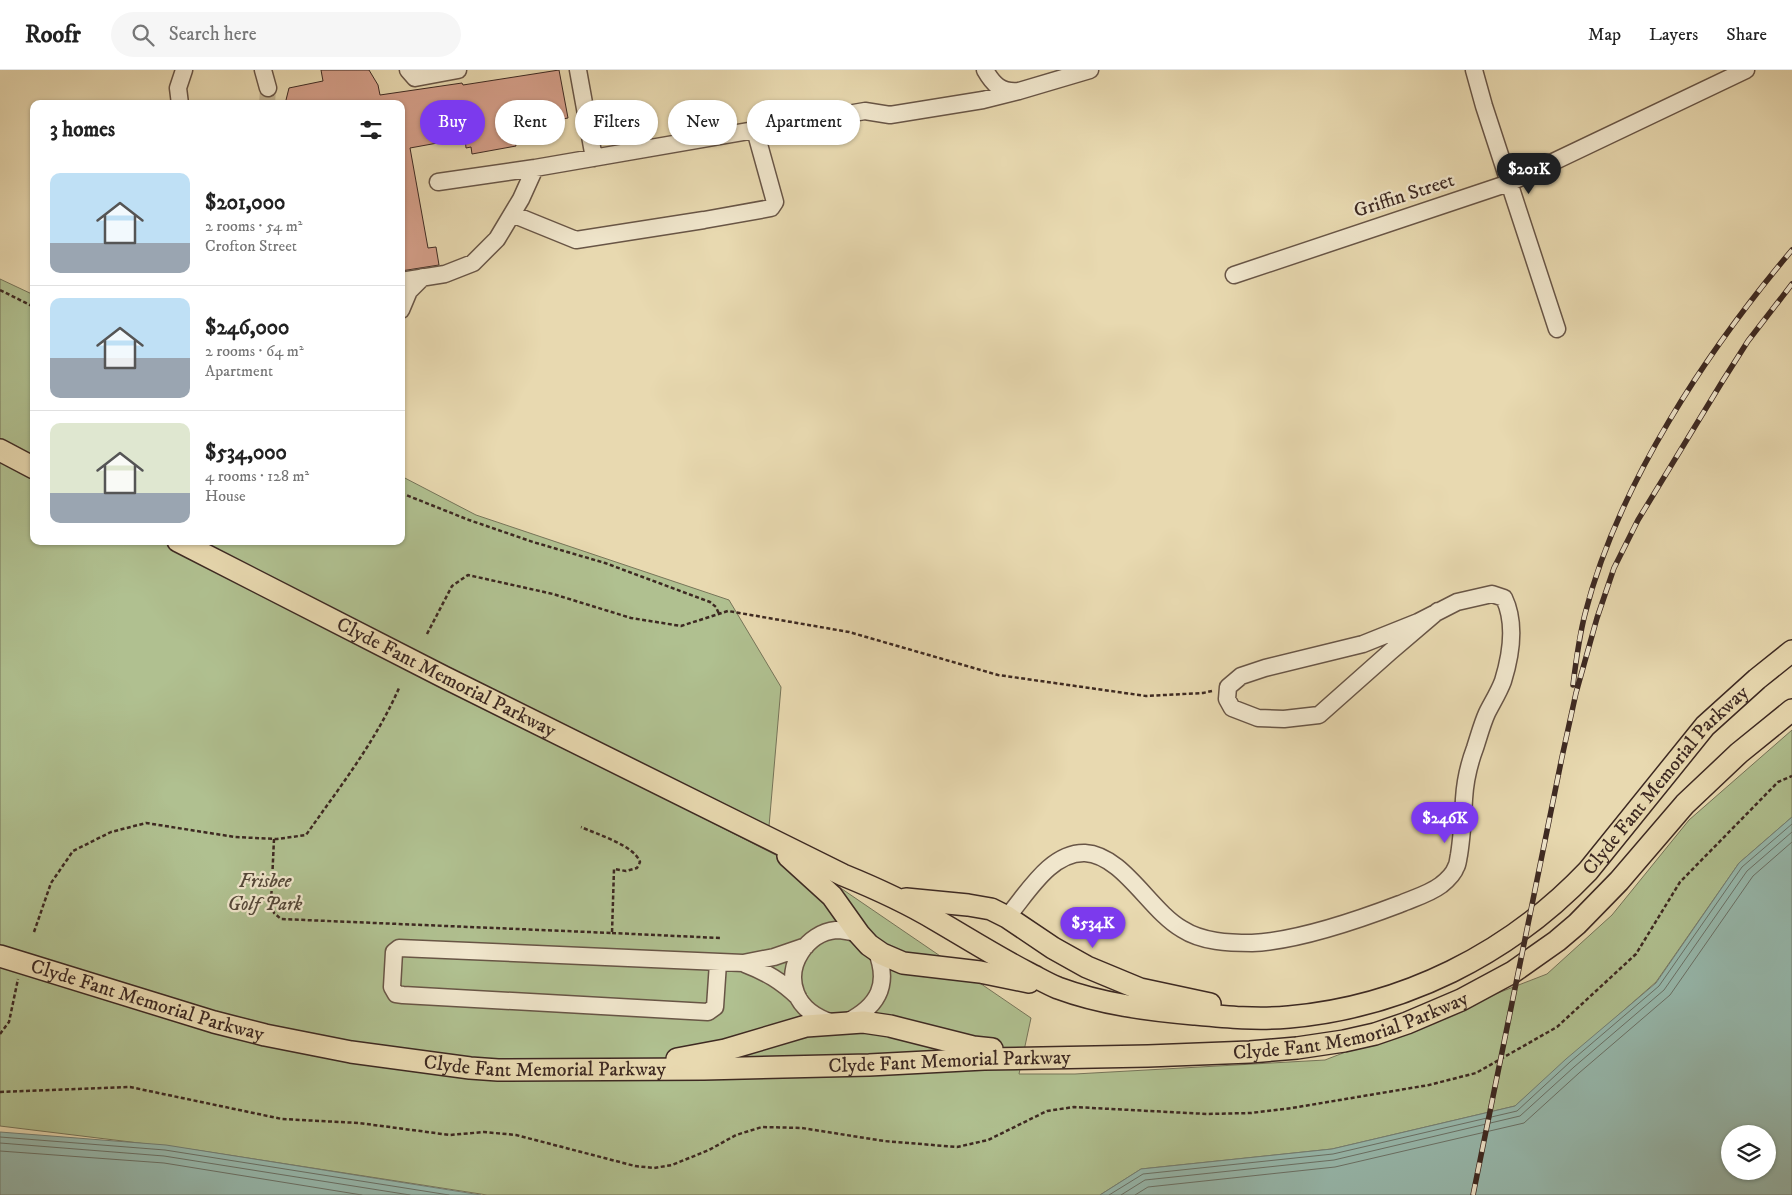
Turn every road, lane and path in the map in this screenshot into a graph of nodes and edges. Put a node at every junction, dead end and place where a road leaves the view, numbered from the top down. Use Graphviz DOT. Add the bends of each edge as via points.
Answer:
graph roads {
  1 [pos="263,70"];
  2 [pos="408,70"];
  3 [pos="458,70"];
  4 [pos="578,70"];
  5 [pos="985,70"];
  6 [pos="1090,70"];
  7 [pos="1474,70"];
  8 [pos="1746,70"];
  9 [pos="181,71"];
  10 [pos="268,88"];
  11 [pos="1019,92"];
  12 [pos="180,100"];
  13 [pos="860,112"];
  14 [pos="747,131"];
  15 [pos="759,145"];
  16 [pos="594,158"];
  17 [pos="535,168"];
  18 [pos="438,182"];
  19 [pos="1509,183"];
  20 [pos="512,214"];
  21 [pos="1234,275"];
  22 [pos="423,277"];
  23 [pos="405,279"];
  24 [pos="0,290"];
  25 [pos="405,300"];
  26 [pos="30,305"];
  27 [pos="1557,329"];
  28 [pos="0,450"];
  29 [pos="30,466"];
  30 [pos="405,495"];
  31 [pos="186,545"];
  32 [pos="1438,612"];
  33 [pos="719,614"];
  34 [pos="427,634"];
  35 [pos="1792,651"];
  36 [pos="1228,687"];
  37 [pos="399,688"];
  38 [pos="1792,710"];
  39 [pos="581,827"];
  40 [pos="768,838"];
  41 [pos="274,839"];
  42 [pos="886,893"];
  43 [pos="1007,917"];
  44 [pos="34,932"];
  45 [pos="612,934"];
  46 [pos="859,934"];
  47 [pos="720,938"];
  48 [pos="806,946"];
  49 [pos="876,950"];
  50 [pos="0,956"];
  51 [pos="718,963"];
  52 [pos="743,963"];
  53 [pos="18,980"];
  54 [pos="1056,988"];
  55 [pos="799,998"];
  56 [pos="1305,1015"];
  57 [pos="840,1023"];
  58 [pos="0,1034"];
  59 [pos="1123,1056"];
  60 [pos="578,1070"];
  1 -- 10 [label="street"];
  2 -- 3 [label="street" via="416,78"];
  4 -- 16 [label="street"];
  5 -- 11 [label="street" via="997,87"];
  6 -- 11 [label="street"];
  7 -- 19 [label="street"];
  8 -- 19 [label="street, Griffin Street"];
  9 -- 12 [label="street"];
  11 -- 13 [label="street" via="890,115"];
  14 -- 16 [label="street"];
  15 -- 20 [label="street" via="775,202 771,208 576,240"];
  16 -- 17 [label="street"];
  17 -- 18 [label="street"];
  17 -- 20 [label="street"];
  19 -- 21 [label="street, Griffin Street"];
  19 -- 27 [label="street"];
  20 -- 22 [label="street" via="497,239 473,263 446,274"];
  22 -- 23 [label="street"];
  22 -- 25 [label="street" via="409,290"];
  24 -- 26 [label="path"];
  28 -- 29 [label="main road"];
  30 -- 33 [label="path" via="469,520 605,563 710,602"];
  31 -- 40 [label="main road, Clyde Fant Memorial Parkway"];
  32 -- 36 [label="street" via="1363,644 1241,676"];
  32 -- 36 [label="street" via="1319,715 1258,718 1232,708 1227,699"];
  32 -- 43 [label="street" via="1458,602 1492,594 1504,598 1512,628 1503,682 1486,715 1471,758 1457,867 1442,884 1427,894 1378,913 1300,936 1253,942 1212,941 1182,929 1107,860 1087,853 1073,854 1038,877"];
  33 -- 34 [label="path" via="681,626 631,618 553,594 468,575 452,586"];
  33 -- 36 [label="path" via="728,611 849,632 998,676 1146,696 1203,693"];
  35 -- 56 [label="main road, Clyde Fant Memorial Parkway" via="1705,726 1588,871 1554,905 1528,925 1465,965 1410,990 1338,1012"];
  37 -- 41 [label="path" via="388,714 306,835"];
  38 -- 59 [label="main road, Clyde Fant Memorial Parkway" via="1738,753 1684,804 1619,881 1577,924 1521,967 1461,1000 1407,1023 1344,1041 1259,1051"];
  39 -- 45 [label="path" via="623,846 638,856 640,862 631,870 614,870"];
  40 -- 42 [label="main road, Clyde Fant Memorial Parkway"];
  40 -- 46 [label="main road" via="832,896"];
  41 -- 44 [label="path" via="235,837 146,823 111,832 73,851 51,883"];
  41 -- 45 [label="path" via="271,903 274,913 281,919"];
  42 -- 43 [label="main road" via="910,900 990,909"];
  42 -- 54 [label="main road, Clyde Fant Memorial Parkway"];
  43 -- 56 [label="main road" via="1087,967 1140,989 1236,1009"];
  45 -- 47 [label="path"];
  46 -- 48 [label="street" via="836,930 814,938"];
  46 -- 49 [label="main road"];
  48 -- 52 [label="street"];
  48 -- 55 [label="street" via="801,949 793,978"];
  49 -- 54 [label="main road" via="903,963 980,972"];
  49 -- 57 [label="street" via="882,974 880,994 867,1010"];
  50 -- 60 [label="main road, Clyde Fant Memorial Parkway" via="214,1022 351,1052 470,1068"];
  51 -- 51 [label="street" via="399,948 394,952 392,987 396,994 403,995 708,1012 714,1007"];
  51 -- 52 [label="street"];
  52 -- 55 [label="street" via="776,978"];
  53 -- 58 [label="path" via="9,1022"];
  54 -- 56 [label="main road, Clyde Fant Memorial Parkway" via="1096,1000 1165,1012 1263,1018"];
  55 -- 57 [label="street" via="821,1020"];
  57 -- 59 [label="main road" via="890,1026 973,1047"];
  57 -- 60 [label="main road" via="806,1026 725,1050"];
  59 -- 60 [label="main road, Clyde Fant Memorial Parkway"];
}
